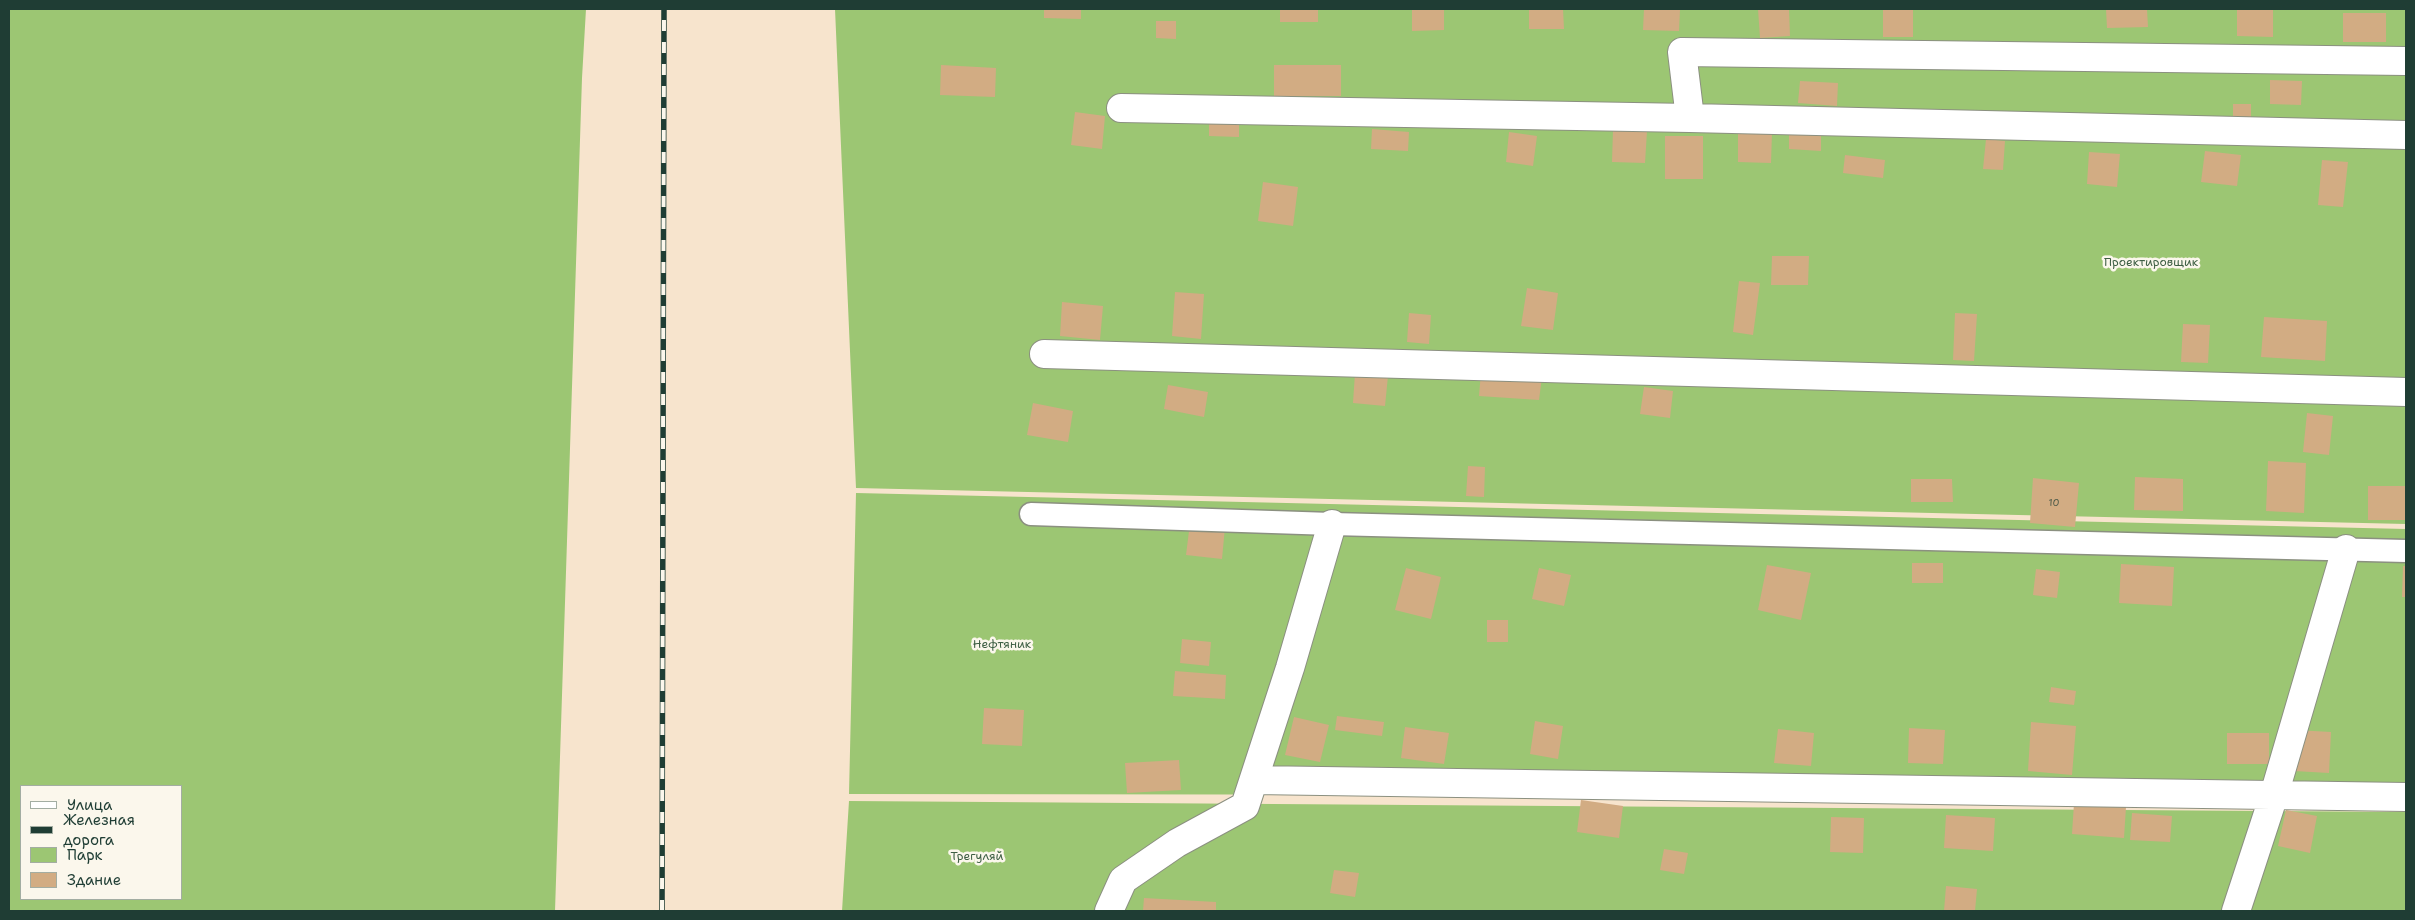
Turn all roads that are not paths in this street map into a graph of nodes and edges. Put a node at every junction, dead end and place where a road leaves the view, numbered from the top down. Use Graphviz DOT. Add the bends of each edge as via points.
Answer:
graph roads {
  1 [pos="2406,61"];
  2 [pos="1120,108"];
  3 [pos="1690,118"];
  4 [pos="2406,135"];
  5 [pos="1044,354"];
  6 [pos="2406,392"];
  7 [pos="1031,514"];
  8 [pos="1332,524"];
  9 [pos="2346,549"];
  10 [pos="2406,550"];
  11 [pos="1254,780"];
  12 [pos="2274,796"];
  13 [pos="2406,798"];
  14 [pos="1109,911"];
  15 [pos="2236,911"];
  1 -- 3 [label="street" via="1682,52"];
  2 -- 3 [label="street"];
  3 -- 4 [label="street"];
  5 -- 6 [label="street"];
  7 -- 8 [label="lane"];
  8 -- 9 [label="lane"];
  8 -- 11 [label="street"];
  9 -- 10 [label="lane"];
  9 -- 12 [label="street"];
  11 -- 12 [label="street"];
  11 -- 14 [label="street" via="1245,806 1177,843 1123,880"];
  12 -- 13 [label="street"];
  12 -- 15 [label="street"];
}
